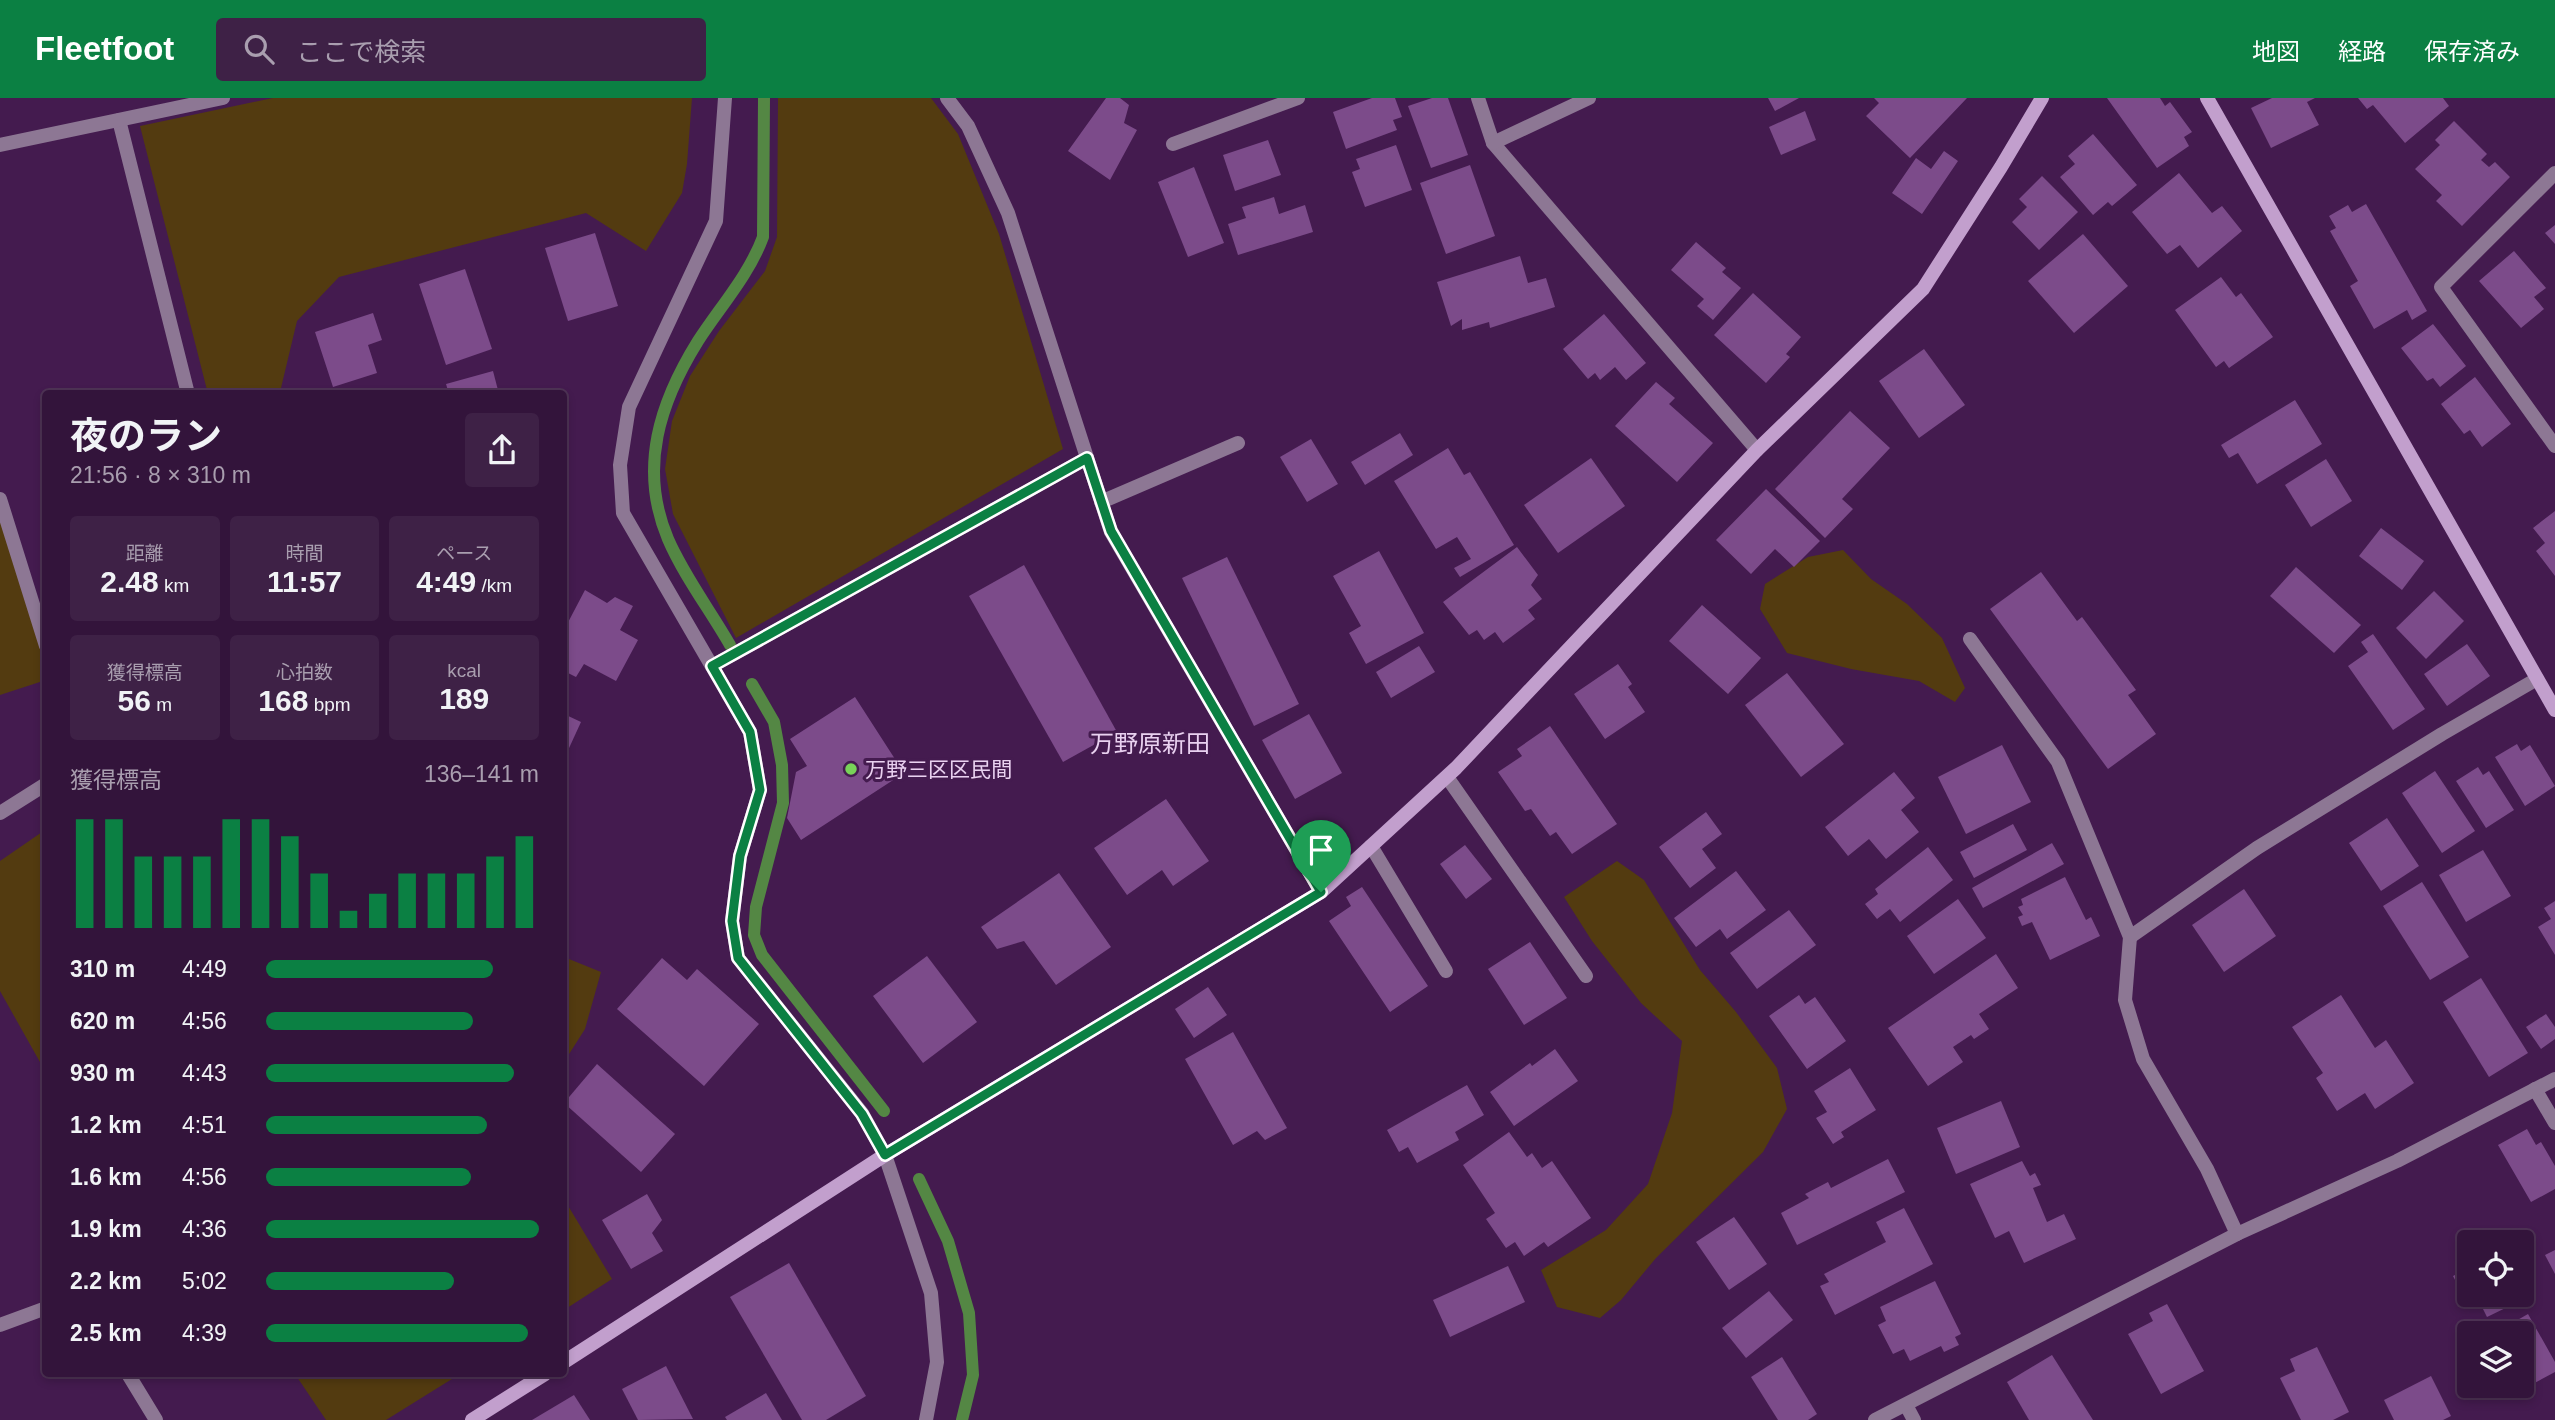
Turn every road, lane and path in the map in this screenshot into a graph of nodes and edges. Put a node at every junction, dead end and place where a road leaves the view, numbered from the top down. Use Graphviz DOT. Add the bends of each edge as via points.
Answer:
graph roads {
  1 [pos="726,98"];
  2 [pos="947,98"];
  3 [pos="1298,98"];
  4 [pos="1478,98"];
  5 [pos="1589,98"];
  6 [pos="2042,98"];
  7 [pos="2207,98"];
  8 [pos="215,99"];
  9 [pos="118,120"];
  10 [pos="1493,143"];
  11 [pos="1172,144"];
  12 [pos="0,145"];
  13 [pos="2555,173"];
  14 [pos="187,390"];
  15 [pos="1238,443"];
  16 [pos="2555,446"];
  17 [pos="1757,450"];
  18 [pos="1087,458"];
  19 [pos="0,499"];
  20 [pos="1101,502"];
  21 [pos="42,633"];
  22 [pos="1970,639"];
  23 [pos="712,666"];
  24 [pos="2537,679"];
  25 [pos="2555,710"];
  26 [pos="1447,776"];
  27 [pos="42,787"];
  28 [pos="0,813"];
  29 [pos="1371,846"];
  30 [pos="1321,892"];
  31 [pos="2130,937"];
  32 [pos="1446,971"];
  33 [pos="1586,976"];
  34 [pos="2555,1079"];
  35 [pos="2535,1089"];
  36 [pos="2555,1123"];
  37 [pos="885,1155"];
  38 [pos="2237,1234"];
  39 [pos="42,1309"];
  40 [pos="0,1325"];
  41 [pos="567,1360"];
  42 [pos="130,1377"];
  43 [pos="541,1377"];
  44 [pos="1906,1405"];
  45 [pos="481,1418"];
  46 [pos="156,1420"];
  47 [pos="926,1420"];
  48 [pos="1875,1420"];
  49 [pos="1914,1420"];
  1 -- 23 [label="street" via="716,221 629,407 620,465 624,513"];
  2 -- 18 [label="street" via="968,126 1008,213"];
  3 -- 11 [label="street"];
  4 -- 10 [label="street"];
  5 -- 10 [label="street"];
  6 -- 17 [label="street" via="1923,289"];
  7 -- 24 [label="street"];
  8 -- 9 [label="street"];
  9 -- 12 [label="street"];
  9 -- 14 [label="street"];
  10 -- 17 [label="street"];
  13 -- 16 [label="street" via="2441,287"];
  15 -- 20 [label="street"];
  17 -- 26 [label="street"];
  18 -- 20 [label="street"];
  18 -- 23 [label="street"];
  19 -- 21 [label="street"];
  20 -- 30 [label="street" via="1111,531"];
  22 -- 31 [label="street" via="2058,762"];
  23 -- 37 [label="street" via="750,732 760,790 740,856 732,921 738,958 862,1114"];
  24 -- 25 [label="street"];
  24 -- 31 [label="street" via="2257,848"];
  26 -- 29 [label="street"];
  26 -- 33 [label="street"];
  27 -- 28 [label="street"];
  29 -- 30 [label="street"];
  29 -- 32 [label="street"];
  30 -- 37 [label="street"];
  31 -- 38 [label="street" via="2125,1000 2143,1059 2207,1169"];
  34 -- 35 [label="street"];
  35 -- 36 [label="street"];
  35 -- 38 [label="street" via="2397,1161"];
  37 -- 41 [label="street"];
  37 -- 47 [label="street" via="930,1293 937,1362"];
  38 -- 44 [label="street"];
  39 -- 40 [label="street"];
  42 -- 46 [label="street"];
  43 -- 45 [label="street"];
  44 -- 48 [label="street"];
  44 -- 49 [label="street"];
}
